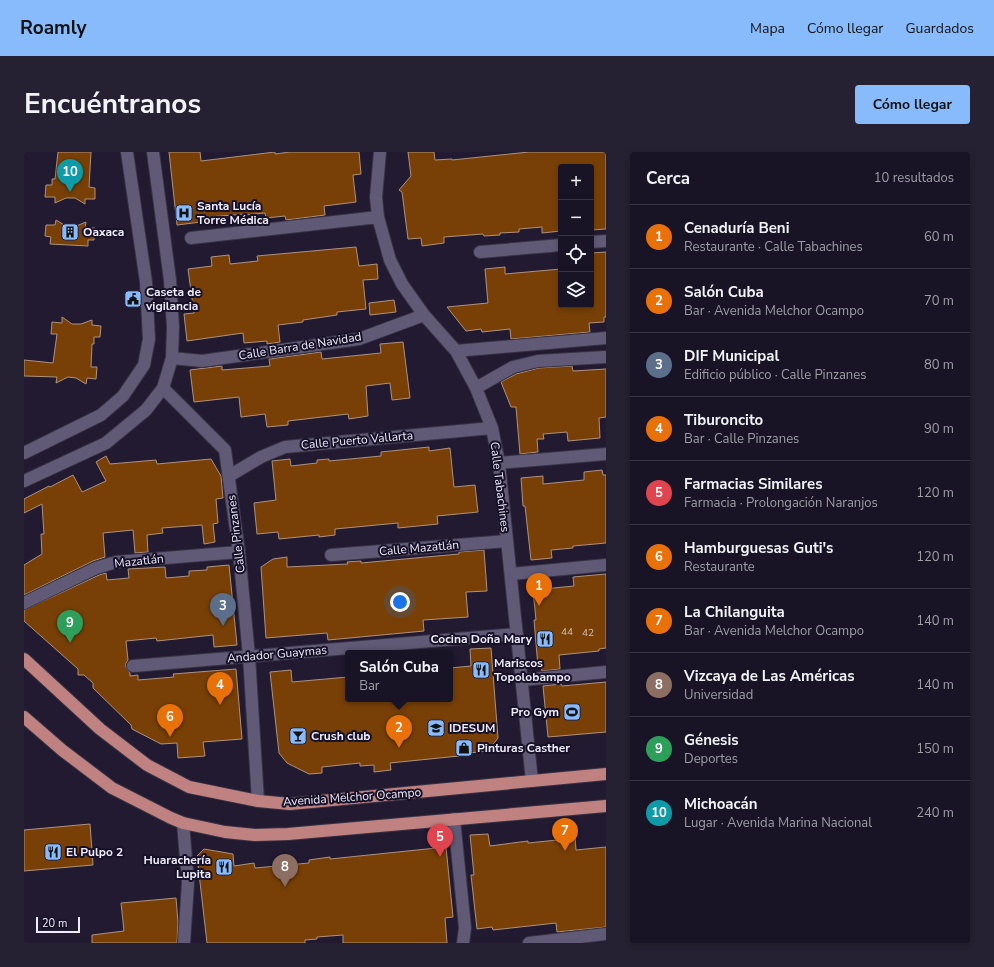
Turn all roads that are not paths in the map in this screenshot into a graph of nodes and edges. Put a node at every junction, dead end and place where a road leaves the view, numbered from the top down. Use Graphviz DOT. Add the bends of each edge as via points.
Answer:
graph roads {
  1 [pos="127,152"];
  2 [pos="153,152"];
  3 [pos="380,152"];
  4 [pos="378,217"];
  5 [pos="190,238"];
  6 [pos="606,241"];
  7 [pos="594,242"];
  8 [pos="558,245"];
  9 [pos="480,252"];
  10 [pos="424,314"];
  11 [pos="606,338"];
  12 [pos="456,351"];
  13 [pos="606,357"];
  14 [pos="172,358"];
  15 [pos="163,388"];
  16 [pos="476,388"];
  17 [pos="492,428"];
  18 [pos="24,453"];
  19 [pos="606,454"];
  20 [pos="499,463"];
  21 [pos="229,476"];
  22 [pos="24,481"];
  23 [pos="507,541"];
  24 [pos="239,552"];
  25 [pos="331,555"];
  26 [pos="606,565"];
  27 [pos="511,574"];
  28 [pos="24,603"];
  29 [pos="517,634"];
  30 [pos="249,656"];
  31 [pos="24,659"];
  32 [pos="133,666"];
  33 [pos="606,672"];
  34 [pos="522,680"];
  35 [pos="24,717"];
  36 [pos="606,774"];
  37 [pos="532,781"];
  38 [pos="258,801"];
  39 [pos="606,806"];
  40 [pos="454,819"];
  41 [pos="183,823"];
  42 [pos="606,934"];
  43 [pos="184,943"];
  44 [pos="463,943"];
  45 [pos="529,943"];
  1 -- 18 [label="street" via="146,282 149,339 144,365 124,396 101,415"];
  2 -- 14 [label="street" via="170,280"];
  3 -- 4 [label="street, Calle Tabachines" via="376,197"];
  4 -- 5 [label="street"];
  4 -- 10 [label="street, Calle Tabachines" via="390,260 402,284"];
  6 -- 7 [label="street"];
  8 -- 9 [label="street"];
  10 -- 12 [label="street, Calle Tabachines"];
  10 -- 14 [label="street, Calle Barra de Navidad" via="359,339 202,361"];
  11 -- 12 [label="street"];
  12 -- 16 [label="street, Calle Tabachines"];
  13 -- 16 [label="street" via="538,362 513,367"];
  14 -- 15 [label="street"];
  15 -- 21 [label="street, Calle Pinzanes" via="224,450"];
  15 -- 22 [label="street" via="146,410 106,443"];
  16 -- 17 [label="street, Calle Tabachines"];
  17 -- 20 [label="street, Calle Tabachines"];
  17 -- 21 [label="street, Calle Puerto Vallarta" via="285,447 260,457"];
  19 -- 20 [label="street"];
  20 -- 23 [label="street, Calle Tabachines"];
  21 -- 24 [label="street, Calle Pinzanes"];
  23 -- 25 [label="street, Calle Mazatlán"];
  23 -- 27 [label="street, Calle Tabachines"];
  24 -- 28 [label="street, Mazatlán" via="116,562 96,568"];
  24 -- 30 [label="street, Calle Pinzanes"];
  26 -- 27 [label="street"];
  27 -- 29 [label="street, Calle Tabachines"];
  29 -- 30 [label="street, Andador Guaymas"];
  29 -- 34 [label="street, Calle Tabachines"];
  30 -- 32 [label="street, Andador Guaymas"];
  30 -- 38 [label="street, Calle Pinzanes"];
  31 -- 38 [label="main road, Avenida Melchor Ocampo" via="100,729 147,765 190,787"];
  33 -- 34 [label="street"];
  34 -- 37 [label="street, Calle Tabachines"];
  35 -- 41 [label="main road" via="112,788"];
  36 -- 37 [label="main road, Avenida Melchor Ocampo"];
  37 -- 38 [label="main road, Avenida Melchor Ocampo" via="290,804"];
  39 -- 40 [label="main road"];
  40 -- 41 [label="main road" via="254,836"];
  40 -- 44 [label="street" via="465,928"];
  41 -- 43 [label="street" via="188,883"];
  42 -- 45 [label="street"];
}
